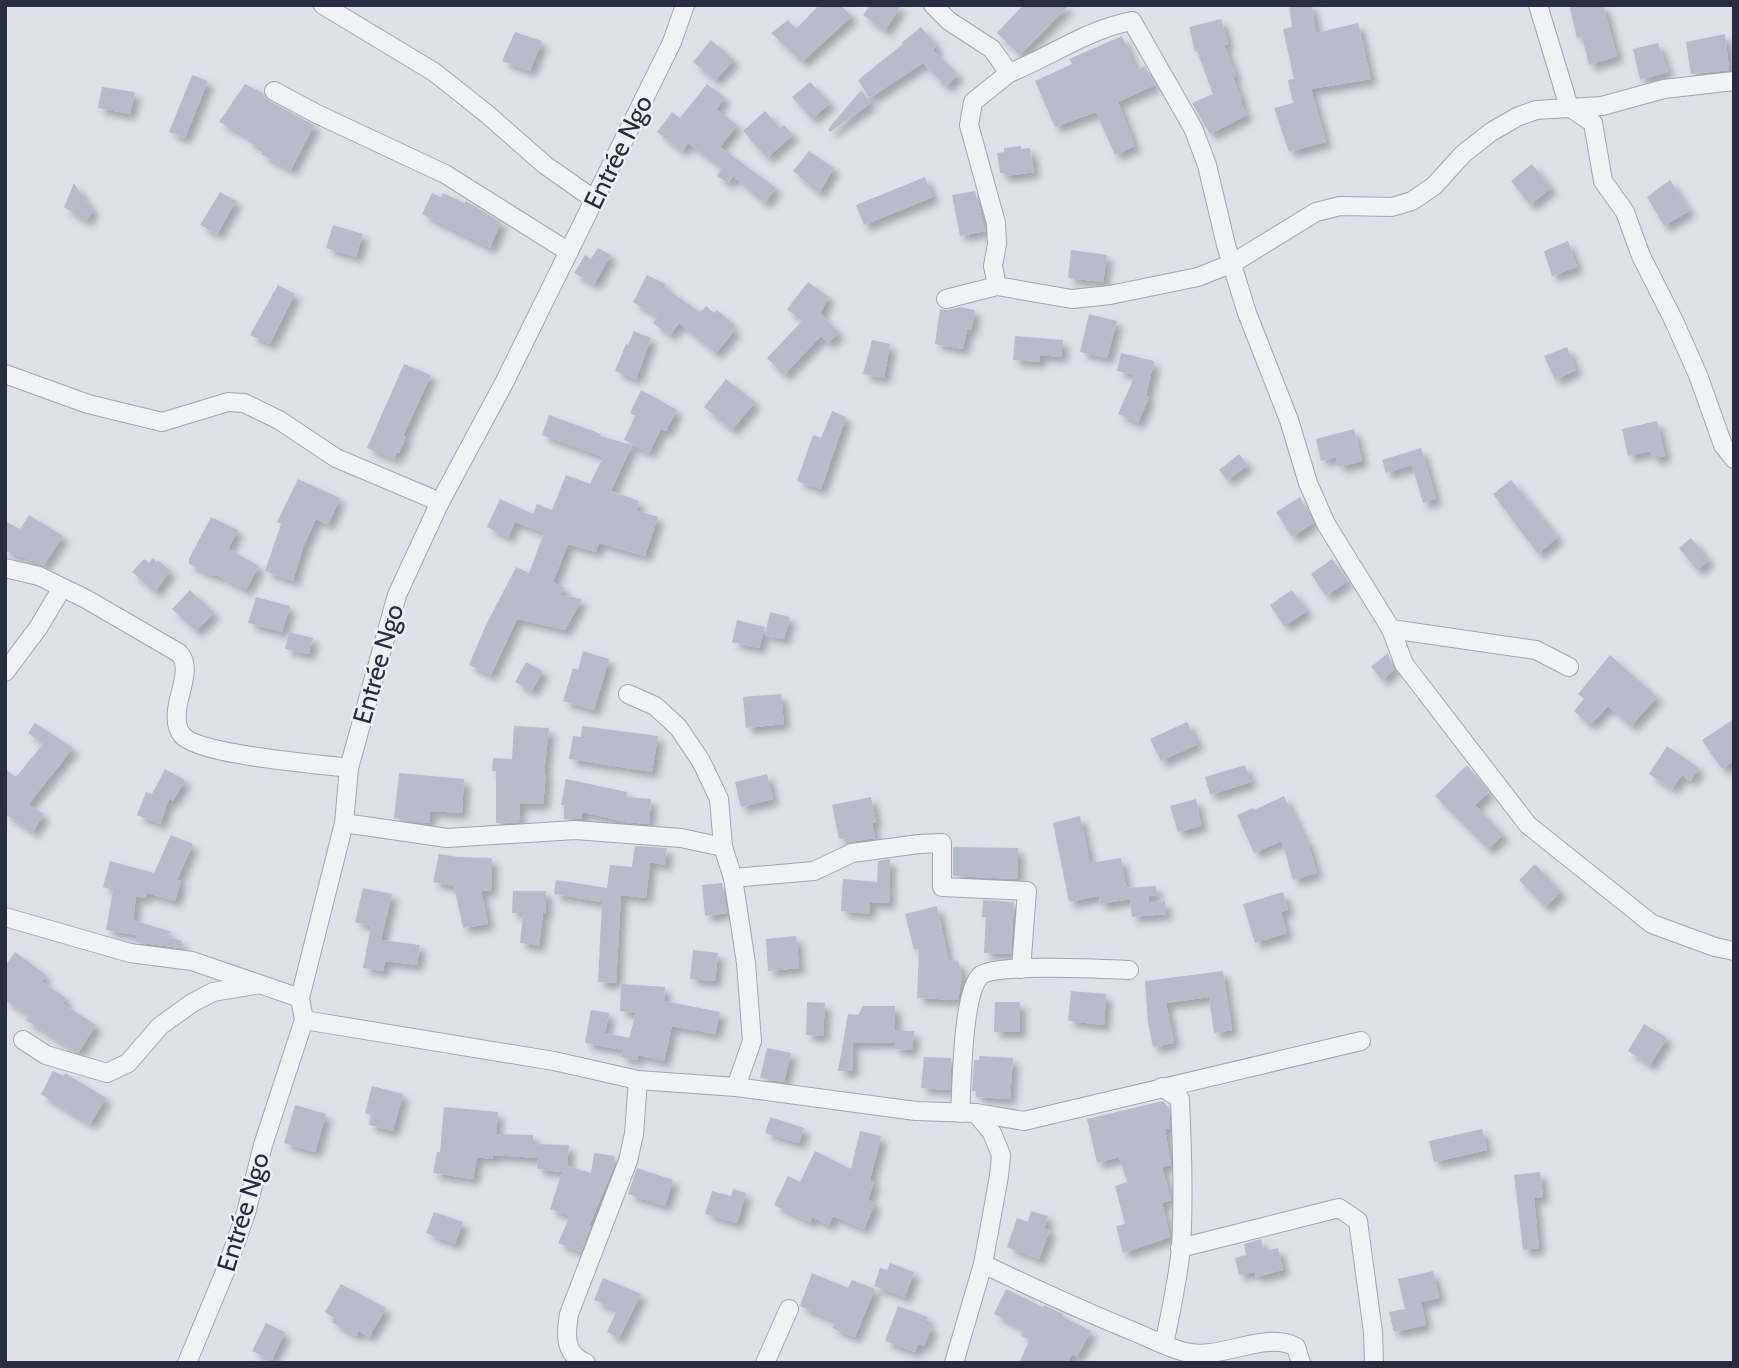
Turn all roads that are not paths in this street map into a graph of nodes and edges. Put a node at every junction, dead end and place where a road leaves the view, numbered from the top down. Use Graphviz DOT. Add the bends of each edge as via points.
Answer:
graph roads {
  1 [pos="323,5"];
  2 [pos="684,5"];
  3 [pos="933,5"];
  4 [pos="1538,5"];
  5 [pos="1009,73"];
  6 [pos="1734,81"];
  7 [pos="274,91"];
  8 [pos="1569,107"];
  9 [pos="595,200"];
  10 [pos="569,252"];
  11 [pos="1233,263"];
  12 [pos="997,286"];
  13 [pos="946,299"];
  14 [pos="5,374"];
  15 [pos="1734,460"];
  16 [pos="440,502"];
  17 [pos="5,568"];
  18 [pos="62,588"];
  19 [pos="1391,629"];
  20 [pos="1569,667"];
  21 [pos="5,672"];
  22 [pos="628,694"];
  23 [pos="349,768"];
  24 [pos="344,823"];
  25 [pos="723,847"];
  26 [pos="733,878"];
  27 [pos="5,917"];
  28 [pos="1734,951"];
  29 [pos="1021,969"];
  30 [pos="1129,970"];
  31 [pos="258,985"];
  32 [pos="300,998"];
  33 [pos="304,1020"];
  34 [pos="23,1040"];
  35 [pos="1361,1041"];
  36 [pos="638,1080"];
  37 [pos="736,1087"];
  38 [pos="1162,1087"];
  39 [pos="968,1113"];
  40 [pos="1181,1248"];
  41 [pos="983,1264"];
  42 [pos="789,1309"];
  43 [pos="1164,1343"];
  44 [pos="956,1362"];
  45 [pos="187,1363"];
  46 [pos="586,1363"];
  47 [pos="765,1363"];
  48 [pos="1301,1363"];
  49 [pos="1374,1363"];
  1 -- 9 [label="street" via="434,72 545,165"];
  2 -- 9 [label="street, Entrée Ngo" via="673,42"];
  3 -- 5 [label="street" via="992,49"];
  4 -- 8 [label="street"];
  5 -- 11 [label="street" via="1077,40 1132,21 1193,128"];
  5 -- 12 [label="street" via="973,102 969,125 996,223 993,266"];
  6 -- 8 [label="street" via="1664,89 1602,106"];
  7 -- 10 [label="street" via="445,174"];
  8 -- 11 [label="street" via="1536,110 1491,132 1412,201 1392,207 1340,206 1316,212"];
  8 -- 15 [label="street" via="1594,123 1602,181 1625,212 1698,375 1723,445"];
  9 -- 10 [label="street, Entrée Ngo"];
  10 -- 16 [label="street, Entrée Ngo"];
  11 -- 12 [label="street" via="1198,276 1072,299"];
  11 -- 19 [label="street" via="1308,483 1326,524"];
  12 -- 13 [label="street"];
  14 -- 16 [label="street" via="88,404 162,422 228,402 244,403 336,458"];
  16 -- 23 [label="street, Entrée Ngo" via="397,595"];
  17 -- 18 [label="street" via="39,576"];
  18 -- 21 [label="street"];
  18 -- 23 [label="street" via="183,657 176,715 181,733 190,741 231,752"];
  19 -- 20 [label="street" via="1536,650"];
  19 -- 28 [label="street" via="1404,664 1528,825 1652,924"];
  22 -- 25 [label="street" via="667,715 701,761 719,799"];
  23 -- 24 [label="street, Entrée Ngo"];
  24 -- 25 [label="street" via="447,838 575,830 681,838"];
  24 -- 32 [label="street, Entrée Ngo"];
  25 -- 26 [label="street"];
  26 -- 29 [label="street" via="814,871 852,853 942,844 942,887 1027,891"];
  26 -- 37 [label="street" via="752,1041"];
  27 -- 31 [label="street" via="130,953 192,961"];
  29 -- 30 [label="street"];
  29 -- 39 [label="street" via="986,971 976,981 967,1010"];
  31 -- 32 [label="street"];
  31 -- 34 [label="street" via="202,998 160,1026 128,1063 107,1073 46,1055"];
  32 -- 33 [label="street, Entrée Ngo"];
  33 -- 36 [label="street" via="554,1061"];
  33 -- 45 [label="street, Entrée Ngo" via="242,1224"];
  35 -- 38 [label="street"];
  36 -- 37 [label="street"];
  36 -- 46 [label="street" via="628,1161 569,1314 565,1338 569,1350"];
  37 -- 39 [label="street" via="916,1111"];
  38 -- 39 [label="street" via="1024,1121"];
  38 -- 40 [label="street" via="1180,1099"];
  39 -- 41 [label="street" via="992,1133 1001,1155"];
  40 -- 43 [label="street"];
  40 -- 49 [label="street" via="1339,1208 1350,1214 1358,1221"];
  41 -- 43 [label="street" via="1074,1308"];
  41 -- 44 [label="street"];
  42 -- 47 [label="street"];
  43 -- 48 [label="street" via="1205,1355 1275,1341 1289,1343 1296,1347"];
}
